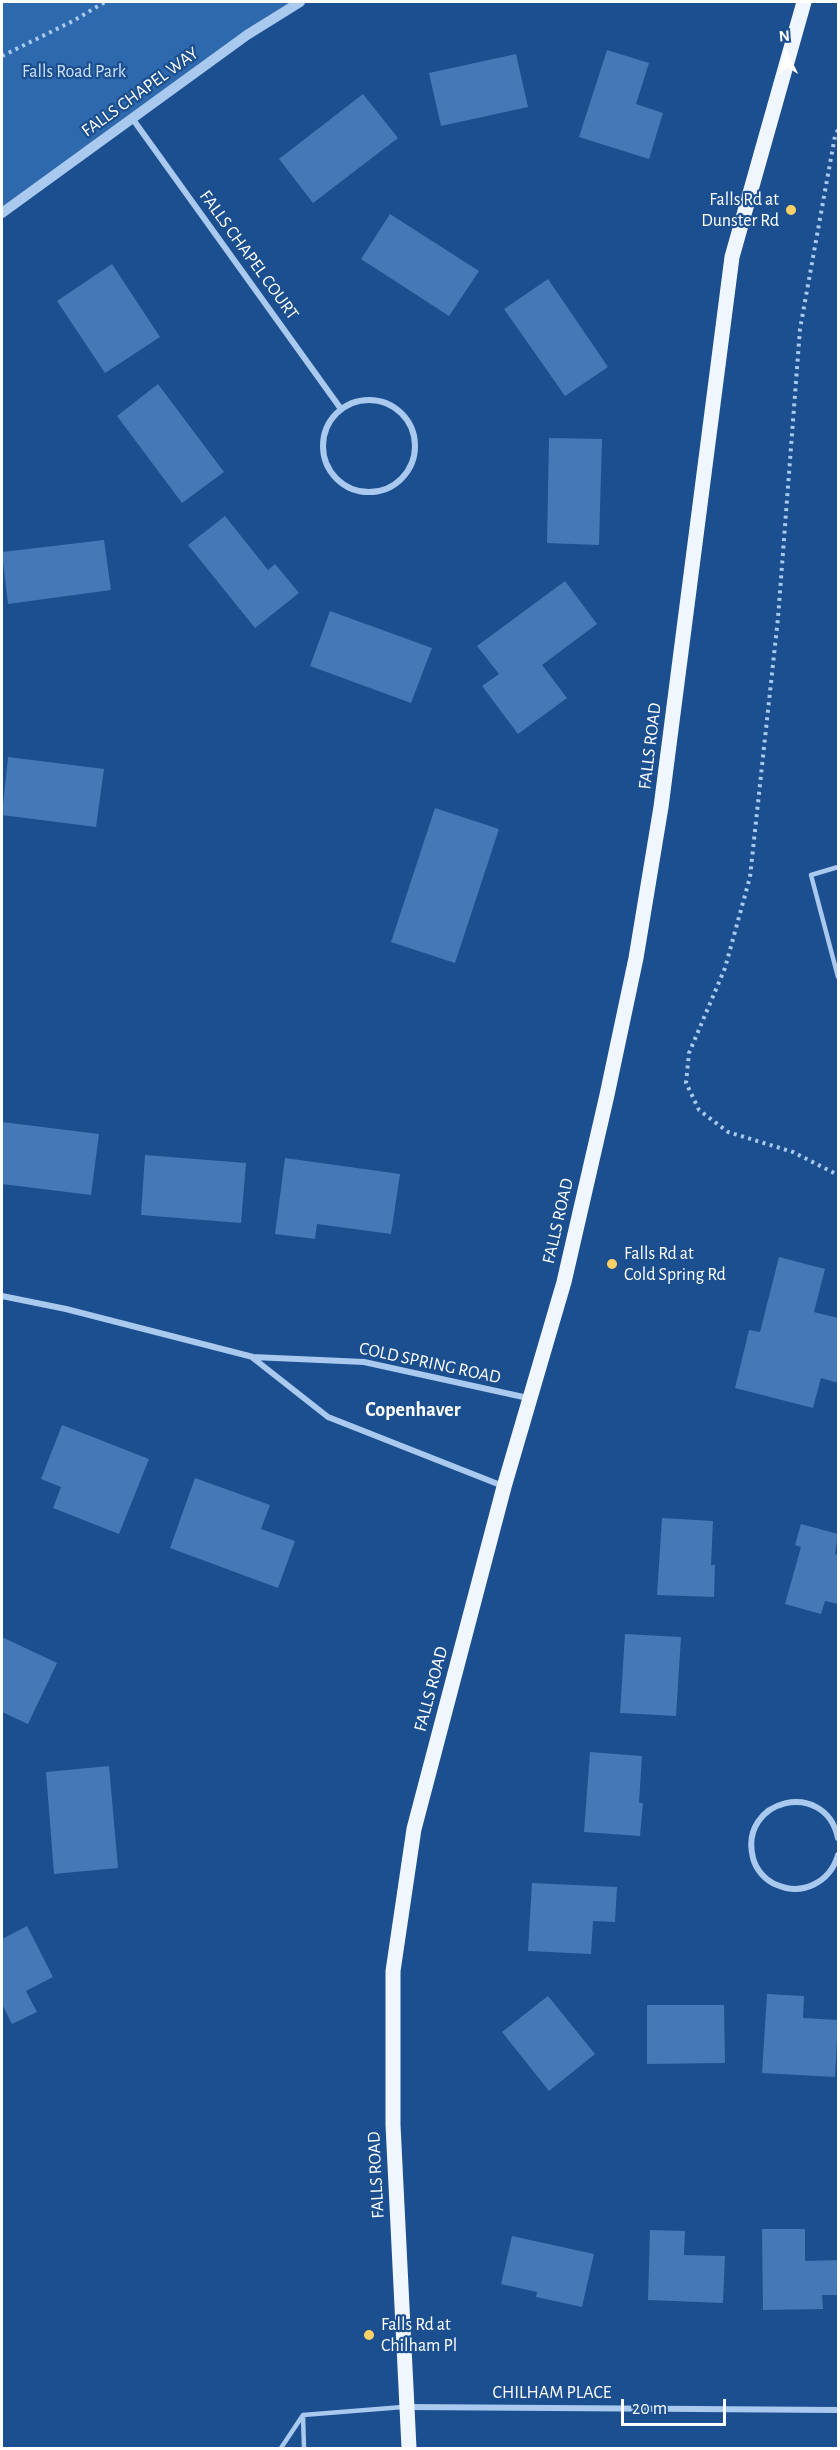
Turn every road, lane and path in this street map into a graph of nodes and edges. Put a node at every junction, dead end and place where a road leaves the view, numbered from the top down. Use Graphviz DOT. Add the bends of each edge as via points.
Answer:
graph roads {
  1 [pos="105,2"];
  2 [pos="300,2"];
  3 [pos="804,2"];
  4 [pos="2,56"];
  5 [pos="131,118"];
  6 [pos="838,130"];
  7 [pos="2,213"];
  8 [pos="341,409"];
  9 [pos="838,867"];
  10 [pos="838,977"];
  11 [pos="838,1175"];
  12 [pos="2,1296"];
  13 [pos="253,1357"];
  14 [pos="529,1398"];
  15 [pos="504,1487"];
  16 [pos="838,1838"];
  17 [pos="838,1856"];
  18 [pos="836,1871"];
  19 [pos="409,2407"];
  20 [pos="838,2410"];
  21 [pos="303,2415"];
  22 [pos="281,2448"];
  23 [pos="303,2448"];
  24 [pos="409,2448"];
  1 -- 4 [label="path"];
  2 -- 5 [label="street, FALLS CHAPEL WAY"];
  3 -- 14 [label="main road, FALLS ROAD" via="732,257 662,807 636,958 564,1282"];
  5 -- 7 [label="street, FALLS CHAPEL WAY"];
  5 -- 8 [label="street, FALLS CHAPEL COURT"];
  6 -- 11 [label="path" via="800,329 778,618 750,877 725,968 689,1053 686,1083 699,1110 728,1132 793,1152"];
  8 -- 8 [label="street" via="324,436 323,452 328,467 351,489 367,493 397,483 408,472 415,441 401,413 372,400"];
  9 -- 10 [label="lane" via="811,875"];
  12 -- 13 [label="street, COLD SPRING ROAD"];
  13 -- 14 [label="street, COLD SPRING ROAD" via="364,1362"];
  13 -- 15 [label="street, COLD SPRING ROAD" via="328,1417"];
  14 -- 15 [label="main road, FALLS ROAD"];
  15 -- 19 [label="main road, FALLS ROAD" via="414,1829 393,1971 393,2125"];
  16 -- 18 [label="street" via="830,1818 820,1808 793,1801 780,1804 758,1821 751,1847 761,1873 784,1888 811,1887"];
  17 -- 18 [label="street"];
  19 -- 20 [label="street, CHILHAM PLACE"];
  19 -- 21 [label="lane"];
  19 -- 24 [label="main road, FALLS ROAD"];
  21 -- 22 [label="lane"];
  21 -- 23 [label="lane"];
}
